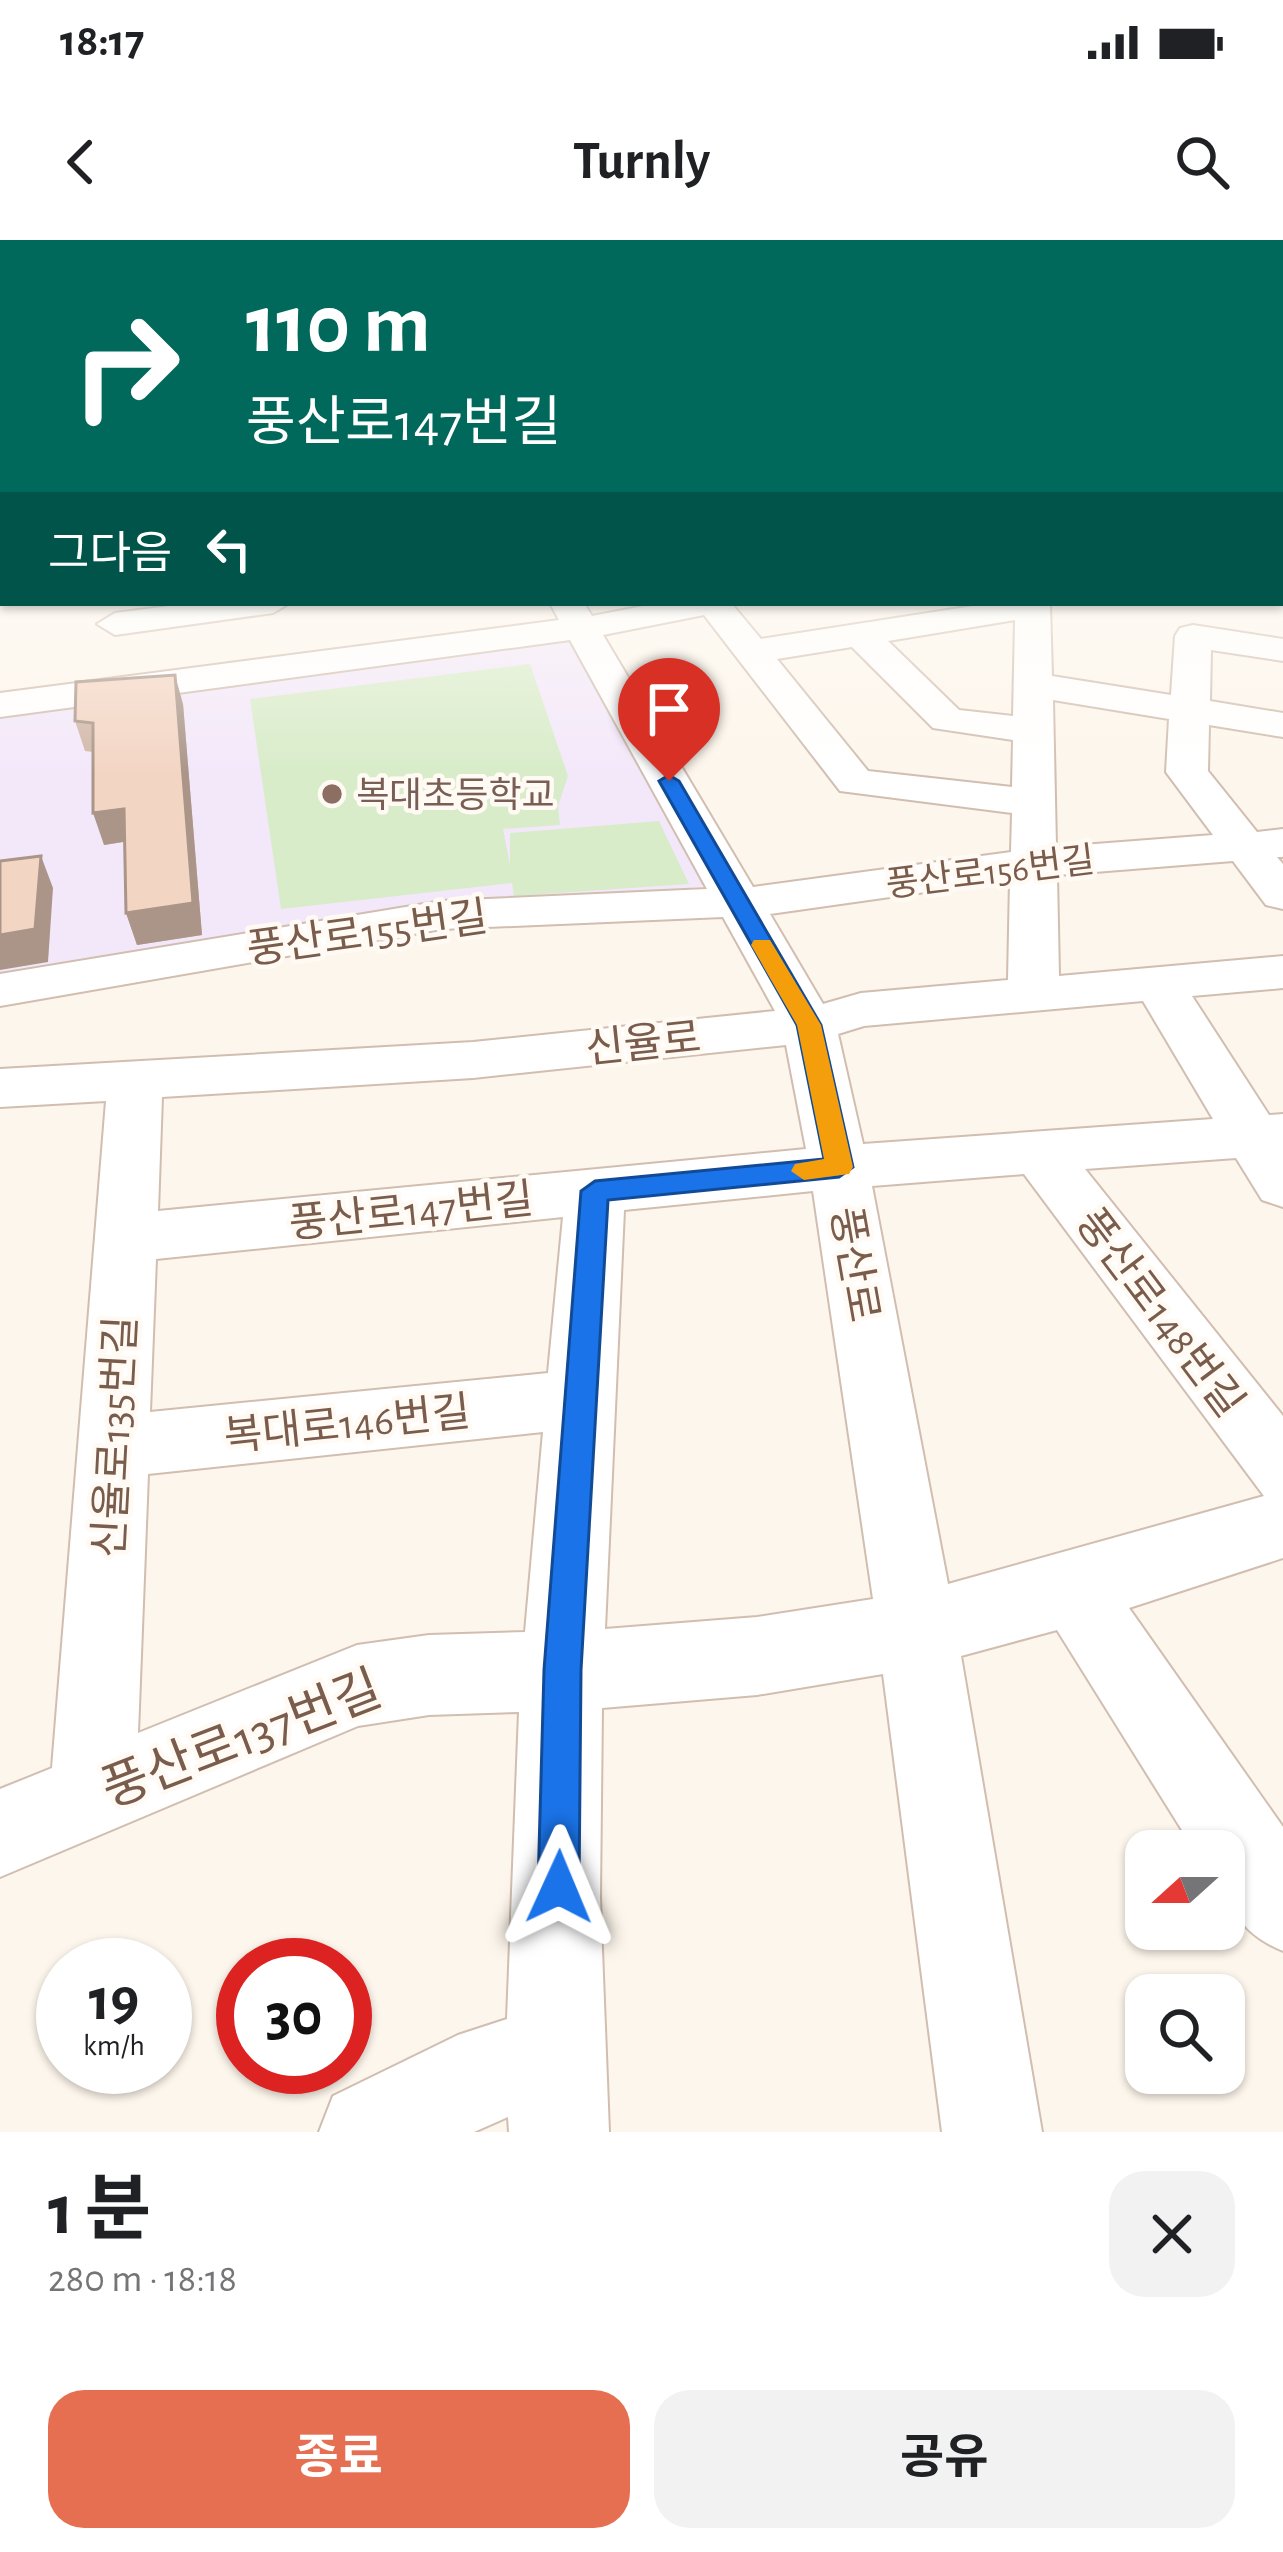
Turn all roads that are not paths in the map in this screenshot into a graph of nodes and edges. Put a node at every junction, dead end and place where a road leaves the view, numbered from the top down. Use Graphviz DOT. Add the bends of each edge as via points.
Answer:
graph roads {
  1 [pos="230,606"];
  2 [pos="417,606"];
  3 [pos="679,606"];
  4 [pos="716,606"];
  5 [pos="1027,606"];
  6 [pos="1033,606"];
  7 [pos="115,614"];
  8 [pos="575,615"];
  9 [pos="861,635"];
  10 [pos="434,648"];
  11 [pos="1283,650"];
  12 [pos="752,652"];
  13 [pos="1034,685"];
  14 [pos="118,689"];
  15 [pos="0,705"];
  16 [pos="1190,710"];
  17 [pos="1283,725"];
  18 [pos="1034,731"];
  19 [pos="1034,802"];
  20 [pos="1263,844"];
  21 [pos="1031,863"];
  22 [pos="1283,895"];
  23 [pos="738,903"];
  24 [pos="1283,973"];
  25 [pos="1158,983"];
  26 [pos="0,990"];
  27 [pos="1034,995"];
  28 [pos="809,1025"];
  29 [pos="135,1079"];
  30 [pos="0,1088"];
  31 [pos="1267,1135"];
  32 [pos="1039,1152"];
  33 [pos="839,1167"];
  34 [pos="1283,1185"];
  35 [pos="595,1191"];
  36 [pos="126,1238"];
  37 [pos="582,1399"];
  38 [pos="113,1447"];
  39 [pos="1283,1471"];
  40 [pos="1283,1524"];
  41 [pos="1077,1588"];
  42 [pos="917,1629"];
  43 [pos="562,1670"];
  44 [pos="93,1795"];
  45 [pos="0,1833"];
  46 [pos="1283,1905"];
  47 [pos="558,2096"];
  48 [pos="369,2132"];
  49 [pos="992,2132"];
  1 -- 7 [label="street"];
  2 -- 10 [label="street"];
  3 -- 8 [label="street"];
  4 -- 12 [label="street"];
  5 -- 9 [label="street"];
  6 -- 13 [label="street"];
  7 -- 14 [label="street"];
  8 -- 10 [label="street"];
  8 -- 23 [label="street, 풍산로"];
  9 -- 12 [label="street"];
  9 -- 18 [label="street" via="947,720"];
  10 -- 14 [label="street"];
  11 -- 16 [label="street" via="1192,637"];
  12 -- 19 [label="street" via="855,782"];
  13 -- 16 [label="street"];
  13 -- 18 [label="street"];
  14 -- 15 [label="street"];
  16 -- 17 [label="street"];
  16 -- 20 [label="street" via="1187,772"];
  18 -- 19 [label="street"];
  19 -- 21 [label="street"];
  20 -- 21 [label="street, 풍산로156번길"];
  20 -- 22 [label="street"];
  21 -- 23 [label="street, 풍산로156번길"];
  21 -- 27 [label="street"];
  23 -- 26 [label="street, 풍산로155번길" via="442,915"];
  23 -- 28 [label="street, 풍산로"];
  24 -- 25 [label="street, 신율로"];
  25 -- 27 [label="street, 신율로"];
  25 -- 31 [label="street"];
  27 -- 28 [label="street, 신율로" via="861,1010"];
  28 -- 29 [label="street, 신율로" via="473,1060"];
  28 -- 33 [label="street, 풍산로"];
  29 -- 30 [label="street, 신율로"];
  29 -- 36 [label="street, 신율로135번길"];
  31 -- 32 [label="street, 풍산로148번길"];
  31 -- 34 [label="street"];
  32 -- 33 [label="street, 풍산로148번길"];
  32 -- 39 [label="street, 풍산로148번길"];
  33 -- 35 [label="street, 풍산로147번길"];
  33 -- 42 [label="street, 풍산로"];
  35 -- 36 [label="street, 풍산로147번길"];
  35 -- 37 [label="street"];
  36 -- 38 [label="street, 신율로135번길"];
  37 -- 38 [label="street, 복대로146번길"];
  37 -- 43 [label="street"];
  38 -- 44 [label="street, 신율로135번길"];
  40 -- 41 [label="street"];
  41 -- 42 [label="street"];
  41 -- 46 [label="street"];
  42 -- 43 [label="street, 풍산로137번길" via="786,1652"];
  42 -- 49 [label="street, 풍산로"];
  43 -- 44 [label="street, 풍산로137번길" via="397,1676 357,1686"];
  43 -- 47 [label="street"];
  44 -- 45 [label="street, 풍산로137번길"];
  47 -- 48 [label="street" via="493,2070"];
}
